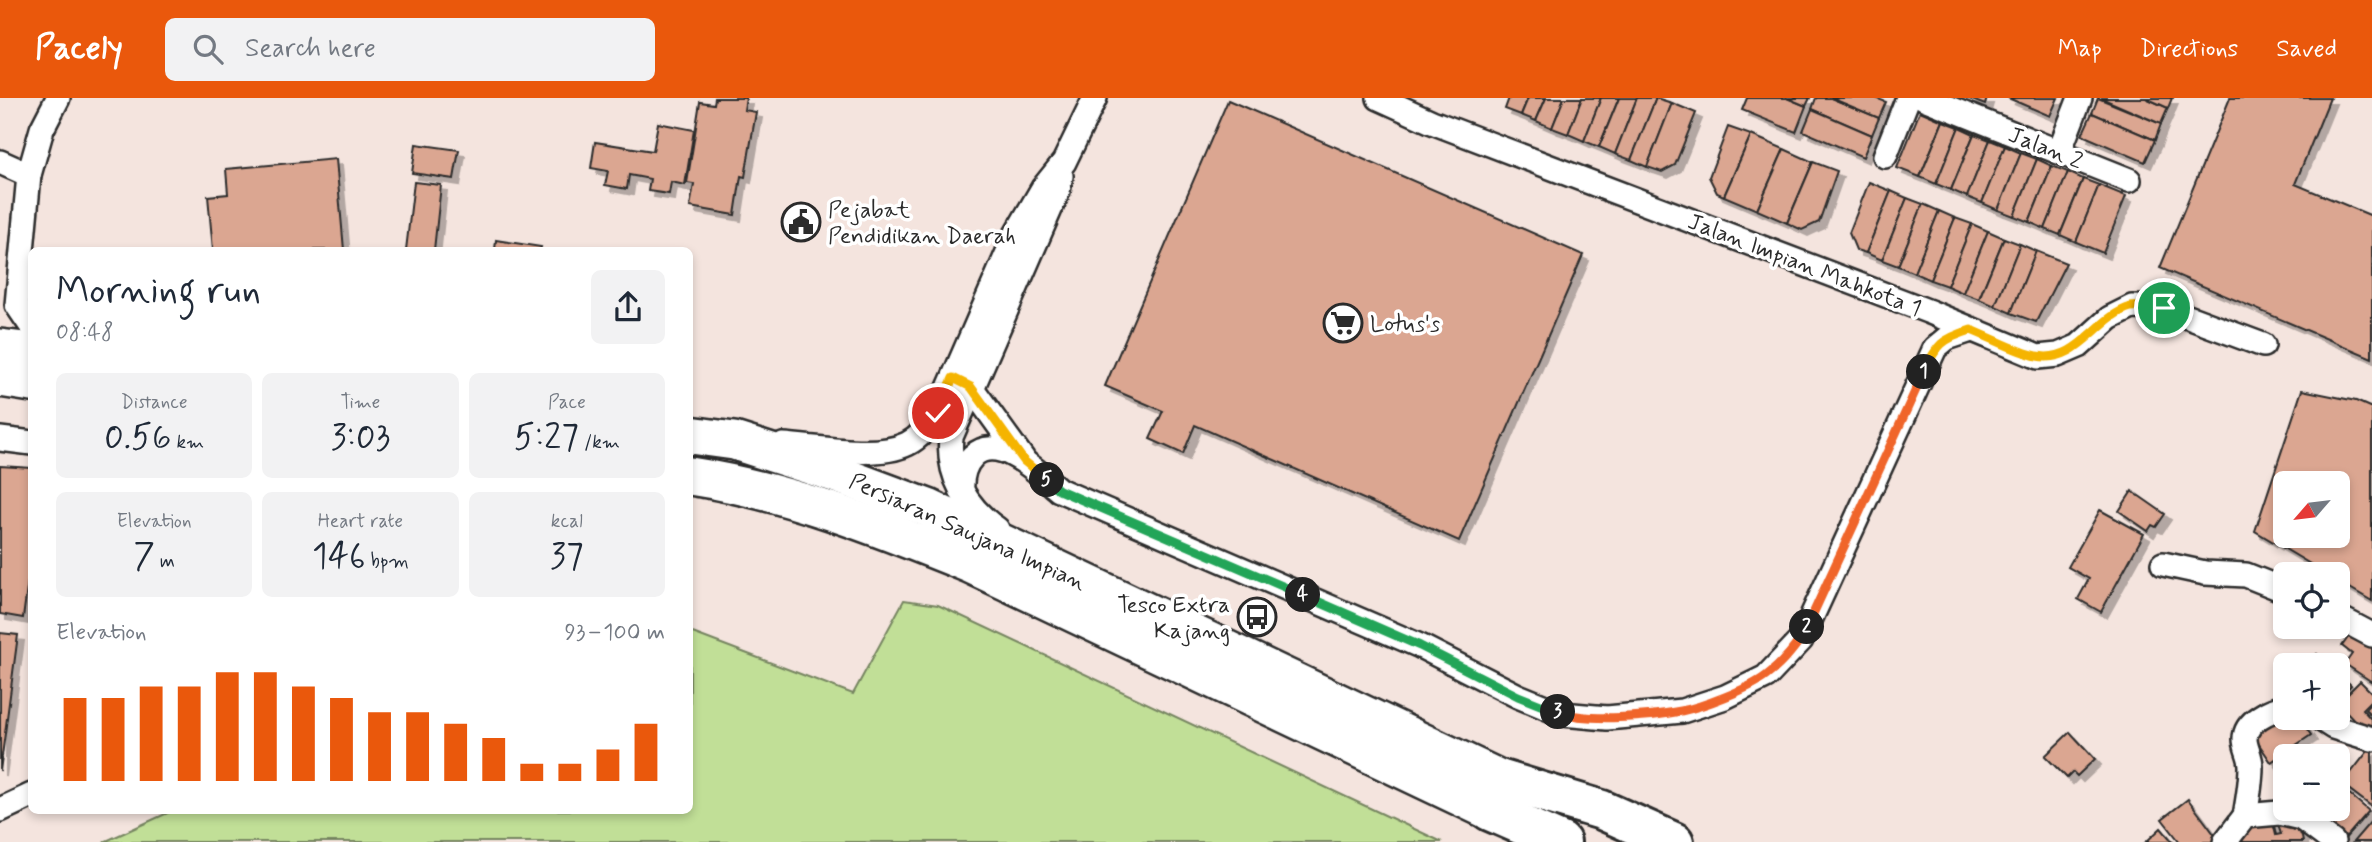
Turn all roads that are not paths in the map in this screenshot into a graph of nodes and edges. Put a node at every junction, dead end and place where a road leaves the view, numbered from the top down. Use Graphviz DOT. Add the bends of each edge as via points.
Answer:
graph roads {
  1 [pos="58,98"];
  2 [pos="1095,98"];
  3 [pos="1379,98"];
  4 [pos="1908,98"];
  5 [pos="1924,98"];
  6 [pos="2080,98"];
  7 [pos="2059,152"];
  8 [pos="1885,156"];
  9 [pos="0,162"];
  10 [pos="29,175"];
  11 [pos="2129,180"];
  12 [pos="6,309"];
  13 [pos="1930,313"];
  14 [pos="28,324"];
  15 [pos="1971,330"];
  16 [pos="2263,345"];
  17 [pos="0,348"];
  18 [pos="1935,348"];
  19 [pos="28,352"];
  20 [pos="0,378"];
  21 [pos="28,382"];
  22 [pos="962,383"];
  23 [pos="693,435"];
  24 [pos="0,439"];
  25 [pos="734,441"];
  26 [pos="28,442"];
  27 [pos="1024,461"];
  28 [pos="693,476"];
  29 [pos="962,492"];
  30 [pos="1039,560"];
  31 [pos="2163,564"];
  32 [pos="2273,586"];
  33 [pos="2350,623"];
  34 [pos="2372,635"];
  35 [pos="2273,709"];
  36 [pos="2343,730"];
  37 [pos="2372,739"];
  38 [pos="1377,740"];
  39 [pos="1496,796"];
  40 [pos="28,797"];
  41 [pos="0,810"];
  42 [pos="2245,816"];
  43 [pos="1540,842"];
  44 [pos="1561,842"];
  45 [pos="1624,842"];
  46 [pos="1674,842"];
  47 [pos="2225,842"];
  48 [pos="2333,842"];
  1 -- 10 [label="street" via="42,128"];
  2 -- 22 [label="street" via="1064,162 1015,236"];
  3 -- 13 [label="street, Jalan Impian Mahkota 1"];
  4 -- 8 [label="street"];
  5 -- 7 [label="street, Jalan 2"];
  6 -- 7 [label="street"];
  7 -- 11 [label="street, Jalan 2"];
  9 -- 10 [label="street"];
  10 -- 12 [label="street"];
  12 -- 14 [label="street"];
  13 -- 15 [label="street, Jalan Impian Mahkota 1"];
  13 -- 18 [label="street"];
  15 -- 16 [label="street, Jalan Impian Mahkota 1" via="2038,357 2058,355 2079,346 2109,318 2132,307 2164,308"];
  15 -- 18 [label="street" via="1947,338"];
  17 -- 19 [label="highway"];
  18 -- 27 [label="street" via="1801,640 1766,677 1682,711 1607,718 1562,714 1420,646 1059,490"];
  20 -- 21 [label="highway"];
  22 -- 25 [label="street" via="923,432 907,444 888,449"];
  22 -- 27 [label="street"];
  22 -- 29 [label="street" via="950,454"];
  23 -- 25 [label="highway, Persiaran Saujana Impian"];
  24 -- 26 [label="street"];
  25 -- 30 [label="highway, Persiaran Saujana Impian" via="928,508"];
  27 -- 29 [label="street" via="1003,450 983,449 965,467"];
  28 -- 38 [label="highway, Persiaran Saujana Impian" via="797,499 885,530"];
  29 -- 30 [label="street" via="986,522"];
  30 -- 38 [label="highway, Persiaran Saujana Impian"];
  31 -- 32 [label="street" via="2246,575"];
  33 -- 34 [label="street"];
  35 -- 42 [label="street" via="2248,727 2245,738 2251,761"];
  36 -- 37 [label="street"];
  38 -- 39 [label="highway, Persiaran Saujana Impian"];
  39 -- 43 [label="highway"];
  39 -- 44 [label="highway"];
  39 -- 45 [label="highway"];
  39 -- 46 [label="highway" via="1602,810"];
  40 -- 41 [label="street"];
  42 -- 47 [label="street"];
  42 -- 48 [label="street" via="2279,813 2301,818"];
}
